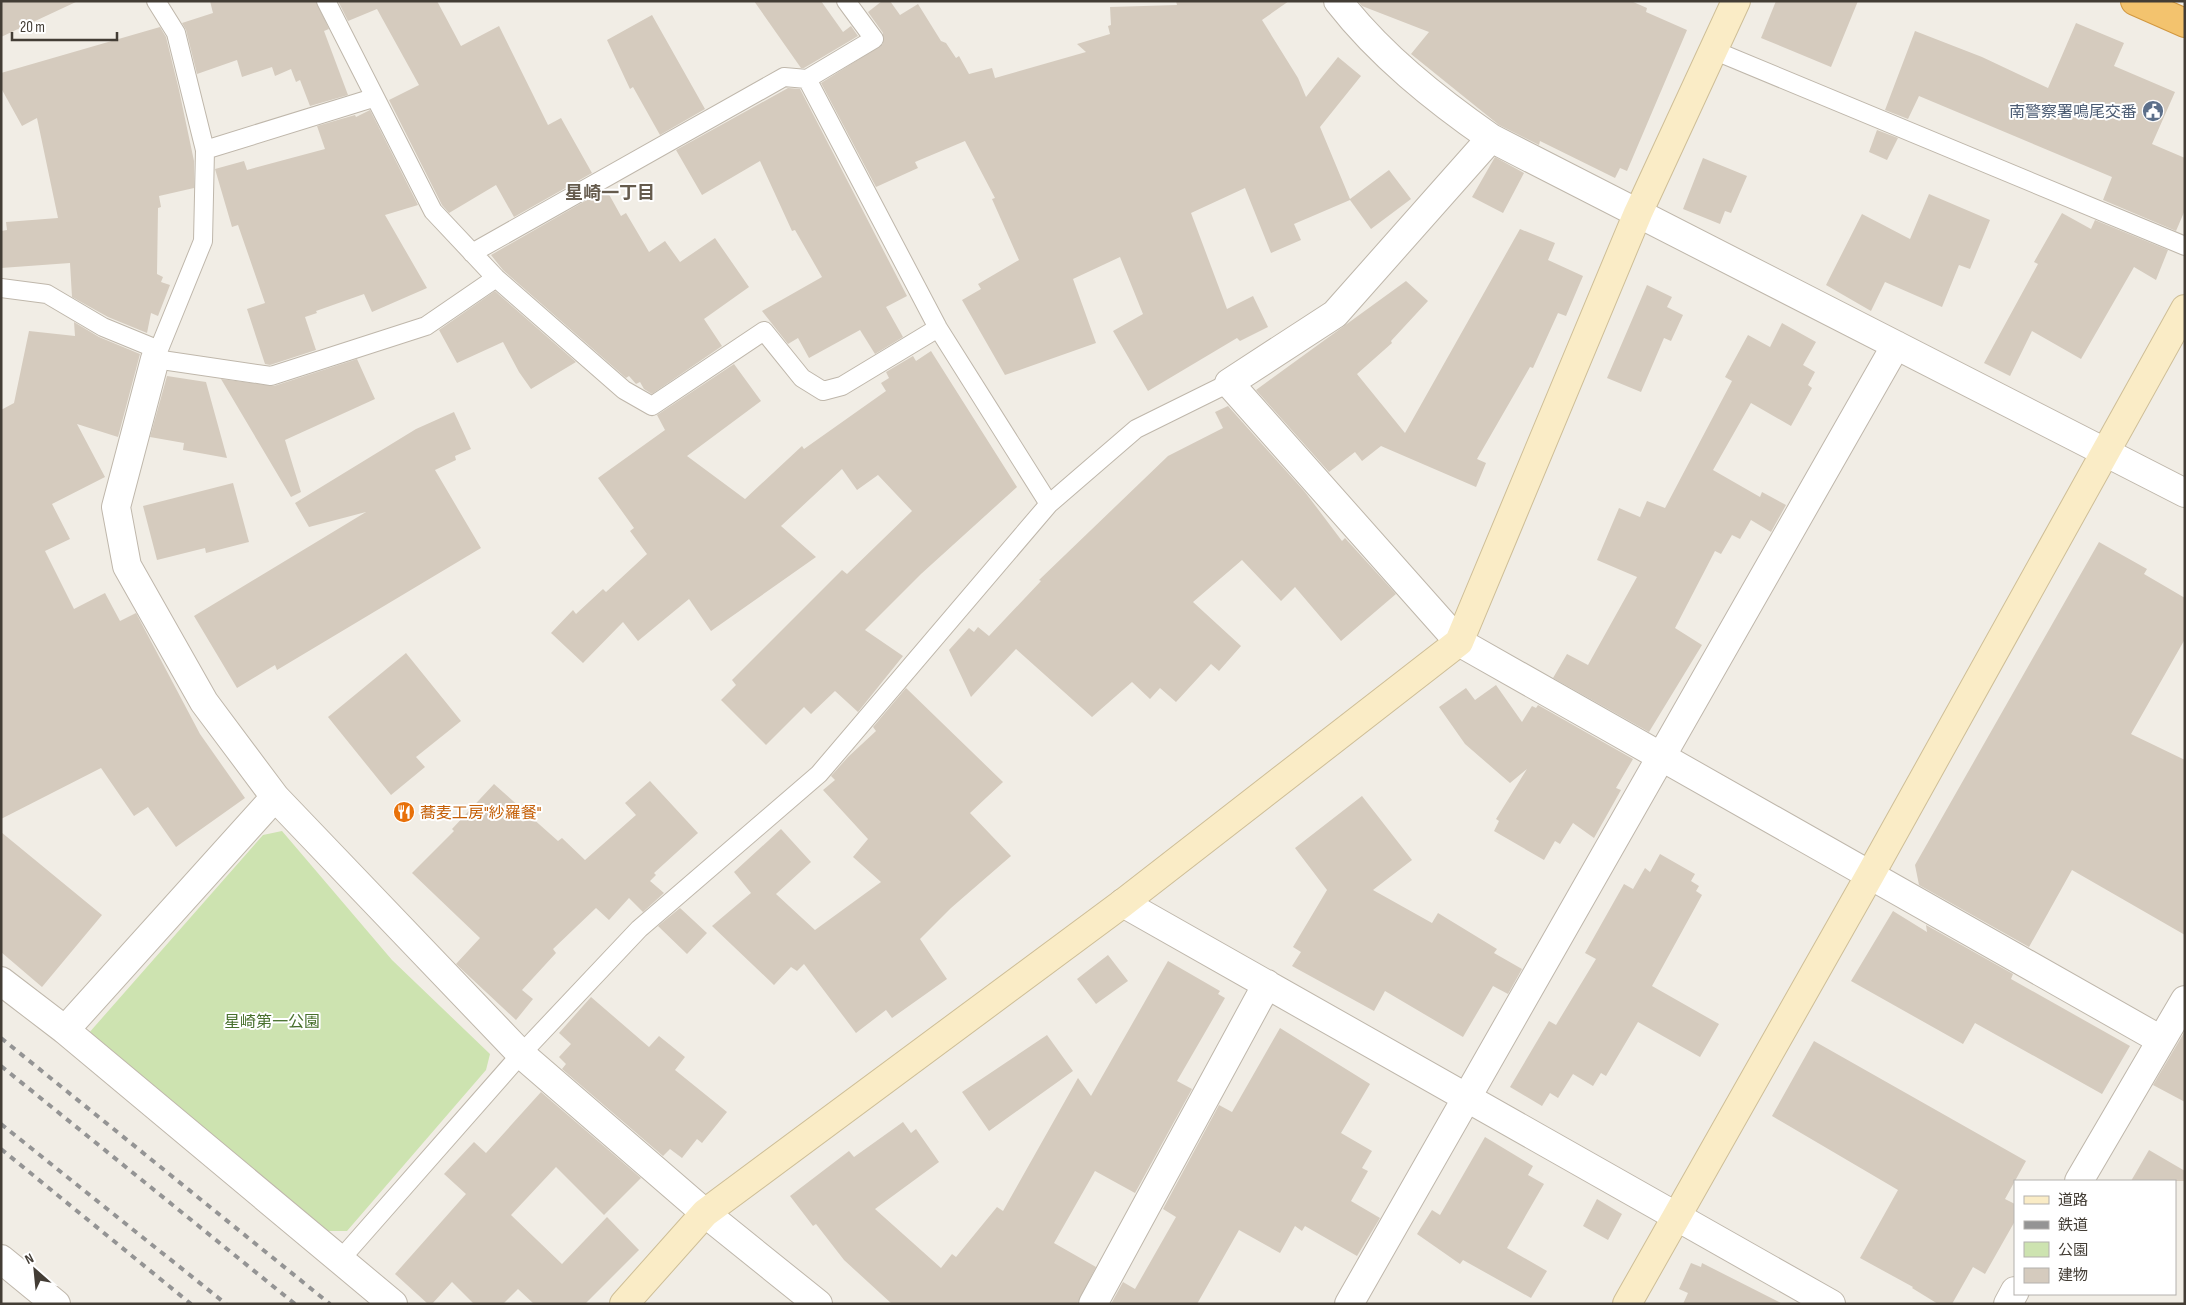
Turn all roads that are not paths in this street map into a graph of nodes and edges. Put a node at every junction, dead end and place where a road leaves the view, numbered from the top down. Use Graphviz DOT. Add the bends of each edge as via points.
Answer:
graph roads {
  1 [pos="156,1"];
  2 [pos="326,1"];
  3 [pos="846,1"];
  4 [pos="1338,1"];
  5 [pos="1736,1"];
  6 [pos="2135,1"];
  7 [pos="2185,23"];
  8 [pos="1713,50"];
  9 [pos="806,79"];
  10 [pos="374,98"];
  11 [pos="1491,138"];
  12 [pos="205,150"];
  13 [pos="1638,213"];
  14 [pos="2185,246"];
  15 [pos="472,253"];
  16 [pos="496,278"];
  17 [pos="1,288"];
  18 [pos="2185,309"];
  19 [pos="938,328"];
  20 [pos="1896,345"];
  21 [pos="157,355"];
  22 [pos="1229,383"];
  23 [pos="2105,452"];
  24 [pos="2185,493"];
  25 [pos="1049,504"];
  26 [pos="1459,642"];
  27 [pos="1661,756"];
  28 [pos="275,797"];
  29 [pos="1870,875"];
  30 [pos="1123,903"];
  31 [pos="1,981"];
  32 [pos="1267,984"];
  33 [pos="2185,1000"];
  34 [pos="65,1030"];
  35 [pos="2161,1040"];
  36 [pos="521,1054"];
  37 [pos="1467,1098"];
  38 [pos="2080,1180"];
  39 [pos="705,1213"];
  40 [pos="1677,1216"];
  41 [pos="1,1258"];
  42 [pos="339,1261"];
  43 [pos="56,1304"];
  44 [pos="392,1304"];
  45 [pos="624,1304"];
  46 [pos="818,1304"];
  47 [pos="1093,1304"];
  48 [pos="1349,1304"];
  49 [pos="1627,1304"];
  50 [pos="1831,1304"];
  1 -- 12 [label="lane" via="176,33"];
  2 -- 10 [label="lane"];
  3 -- 9 [label="lane" via="874,39"];
  4 -- 11 [label="street" via="1356,24 1440,102"];
  5 -- 8 [label="street"];
  6 -- 7 [label="highway"];
  8 -- 13 [label="street"];
  8 -- 14 [label="lane"];
  9 -- 15 [label="lane" via="784,78"];
  9 -- 19 [label="lane"];
  10 -- 12 [label="lane"];
  10 -- 15 [label="lane" via="433,211"];
  11 -- 13 [label="street"];
  11 -- 22 [label="street" via="1335,314"];
  12 -- 21 [label="lane" via="204,241"];
  13 -- 20 [label="street"];
  13 -- 26 [label="street"];
  15 -- 16 [label="lane"];
  16 -- 19 [label="lane" via="624,390 652,406 764,331 802,378 823,391 842,386"];
  16 -- 21 [label="lane" via="426,326 271,376"];
  17 -- 21 [label="lane" via="47,294"];
  18 -- 23 [label="street"];
  19 -- 25 [label="lane"];
  20 -- 23 [label="street"];
  20 -- 27 [label="street"];
  21 -- 28 [label="street" via="116,507 127,566 204,702"];
  22 -- 25 [label="lane" via="1136,429"];
  22 -- 26 [label="street"];
  23 -- 24 [label="street"];
  23 -- 29 [label="street"];
  25 -- 36 [label="lane" via="819,774 639,929"];
  26 -- 27 [label="street"];
  26 -- 30 [label="street"];
  27 -- 29 [label="street"];
  27 -- 37 [label="street"];
  28 -- 34 [label="street"];
  28 -- 36 [label="street"];
  29 -- 35 [label="street"];
  29 -- 40 [label="street"];
  30 -- 32 [label="street"];
  30 -- 39 [label="street"];
  31 -- 34 [label="street"];
  32 -- 37 [label="street"];
  32 -- 47 [label="street"];
  33 -- 35 [label="street"];
  34 -- 42 [label="street"];
  35 -- 38 [label="street"];
  36 -- 39 [label="street"];
  36 -- 42 [label="lane"];
  37 -- 40 [label="street"];
  37 -- 48 [label="street"];
  39 -- 45 [label="street"];
  39 -- 46 [label="street"];
  40 -- 49 [label="street"];
  40 -- 50 [label="street"];
  41 -- 43 [label="street"];
  42 -- 44 [label="street"];
}
